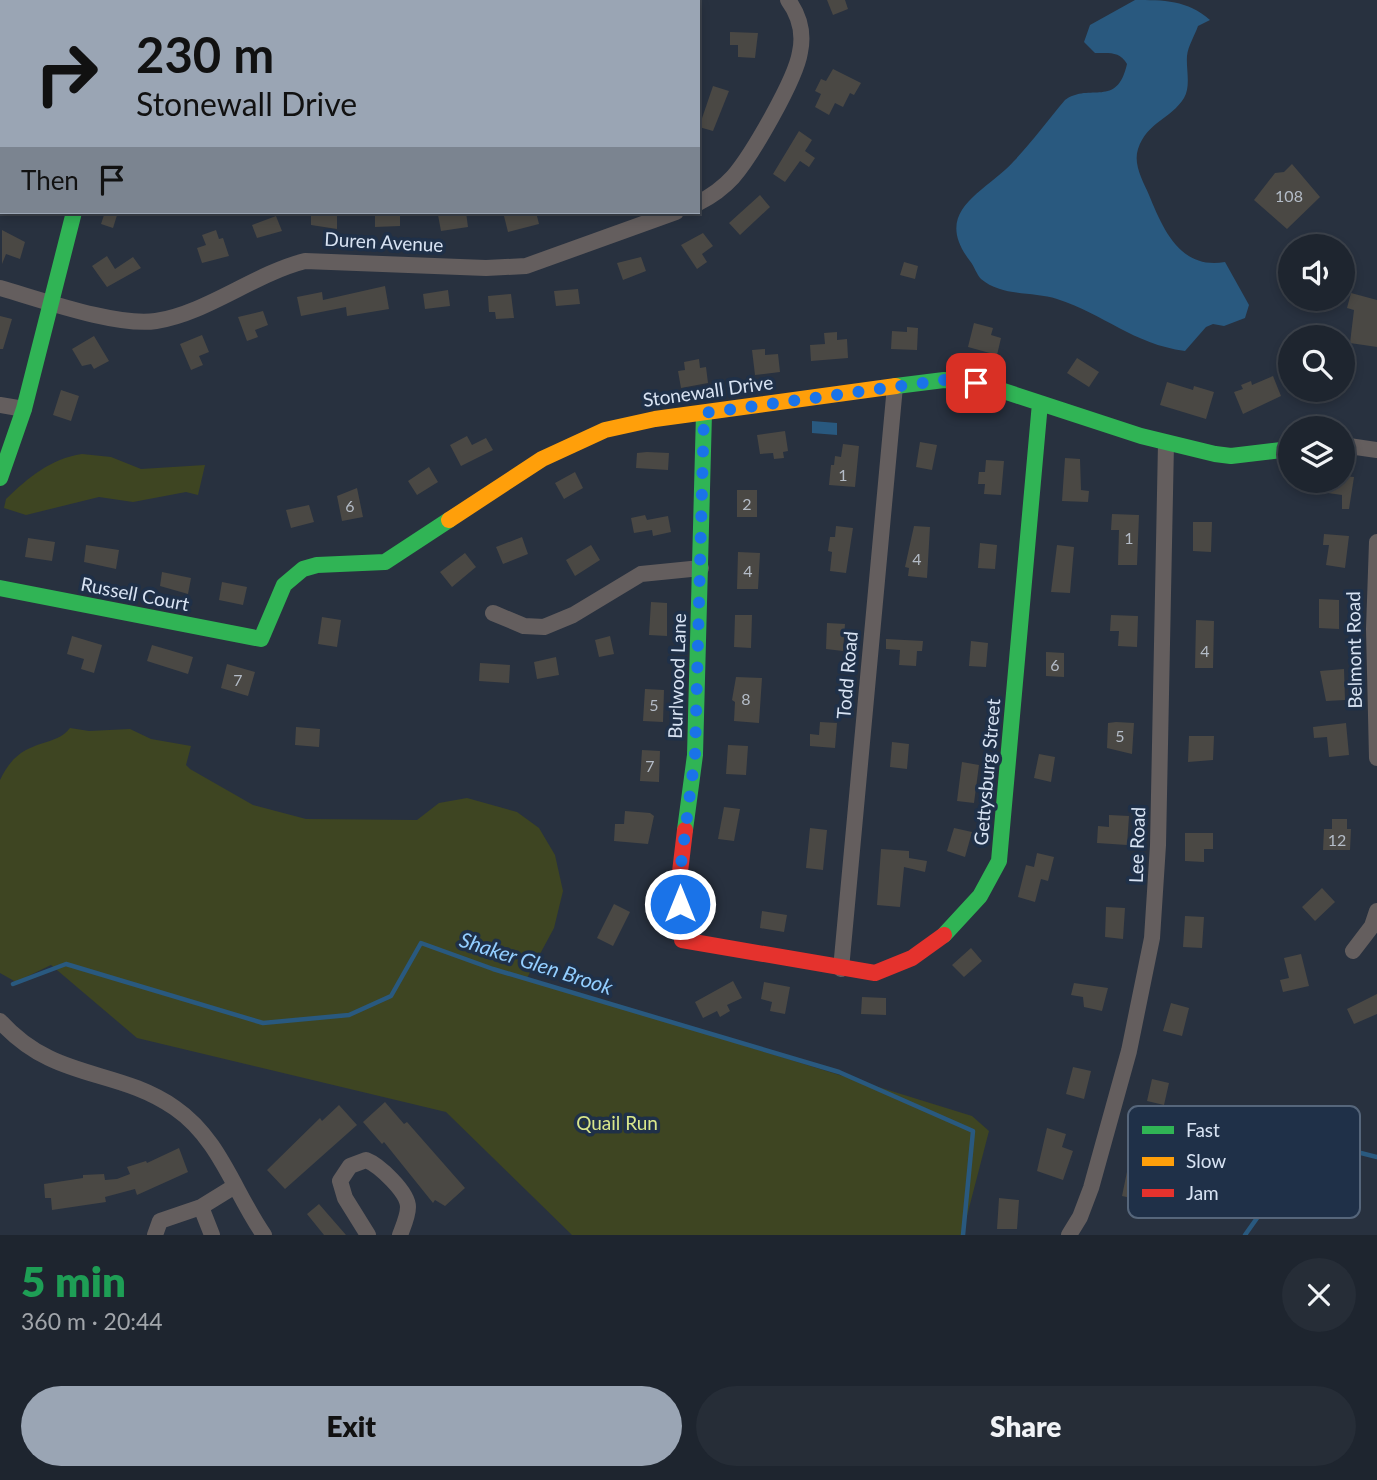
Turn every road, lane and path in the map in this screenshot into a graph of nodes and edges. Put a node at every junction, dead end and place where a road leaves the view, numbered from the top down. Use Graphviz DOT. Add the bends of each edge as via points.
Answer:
graph roads {
  1 [pos="788,0"];
  2 [pos="700,202"];
  3 [pos="74,214"];
  4 [pos="670,214"];
  5 [pos="0,288"];
  6 [pos="52,303"];
  7 [pos="895,386"];
  8 [pos="1040,403"];
  9 [pos="0,405"];
  10 [pos="24,409"];
  11 [pos="704,413"];
  12 [pos="1166,443"];
  13 [pos="1355,447"];
  14 [pos="1377,450"];
  15 [pos="1278,451"];
  16 [pos="0,478"];
  17 [pos="1377,542"];
  18 [pos="701,568"];
  19 [pos="0,588"];
  20 [pos="493,613"];
  21 [pos="261,639"];
  22 [pos="1377,758"];
  23 [pos="1377,911"];
  24 [pos="682,940"];
  25 [pos="1353,951"];
  26 [pos="841,969"];
  27 [pos="0,1021"];
  28 [pos="235,1186"];
  29 [pos="201,1207"];
  30 [pos="155,1235"];
  31 [pos="212,1235"];
  32 [pos="264,1235"];
  33 [pos="368,1235"];
  34 [pos="400,1235"];
  35 [pos="1069,1235"];
  1 -- 2 [label="street" via="802,34 795,68 744,163 720,189"];
  3 -- 6 [label="street"];
  4 -- 6 [label="street, Duren Avenue" via="526,266 305,261 155,321 123,319"];
  5 -- 6 [label="street, Duren Avenue"];
  6 -- 10 [label="street"];
  7 -- 8 [label="street, Stonewall Drive" via="967,380"];
  7 -- 11 [label="street, Stonewall Drive"];
  7 -- 26 [label="street, Todd Road"];
  8 -- 12 [label="street, Stonewall Drive"];
  8 -- 26 [label="street, Gettysburg Street" via="1005,816 995,873 972,907 905,963 875,973"];
  9 -- 10 [label="street"];
  10 -- 16 [label="street"];
  11 -- 18 [label="street, Burlwood Lane"];
  11 -- 21 [label="street, Stonewall Drive" via="630,424 571,444 384,562 305,566 283,586"];
  12 -- 15 [label="street, Stonewall Drive" via="1231,457"];
  12 -- 35 [label="street, Lee Road" via="1152,939 1129,1051 1091,1188"];
  13 -- 14 [label="street"];
  17 -- 22 [label="street, Belmont Road"];
  18 -- 20 [label="street" via="641,574 544,627 524,626"];
  18 -- 24 [label="street, Burlwood Lane" via="695,755 680,872"];
  19 -- 21 [label="street, Russell Court"];
  23 -- 25 [label="street"];
  24 -- 26 [label="street, Gettysburg Street"];
  27 -- 28 [label="street" via="46,1059 139,1089 178,1110 210,1142"];
  28 -- 29 [label="street"];
  28 -- 32 [label="street"];
  29 -- 30 [label="street" via="160,1221"];
  29 -- 31 [label="street"];
  33 -- 34 [label="street" via="340,1184 350,1166 366,1160 405,1198 408,1207"];
}
